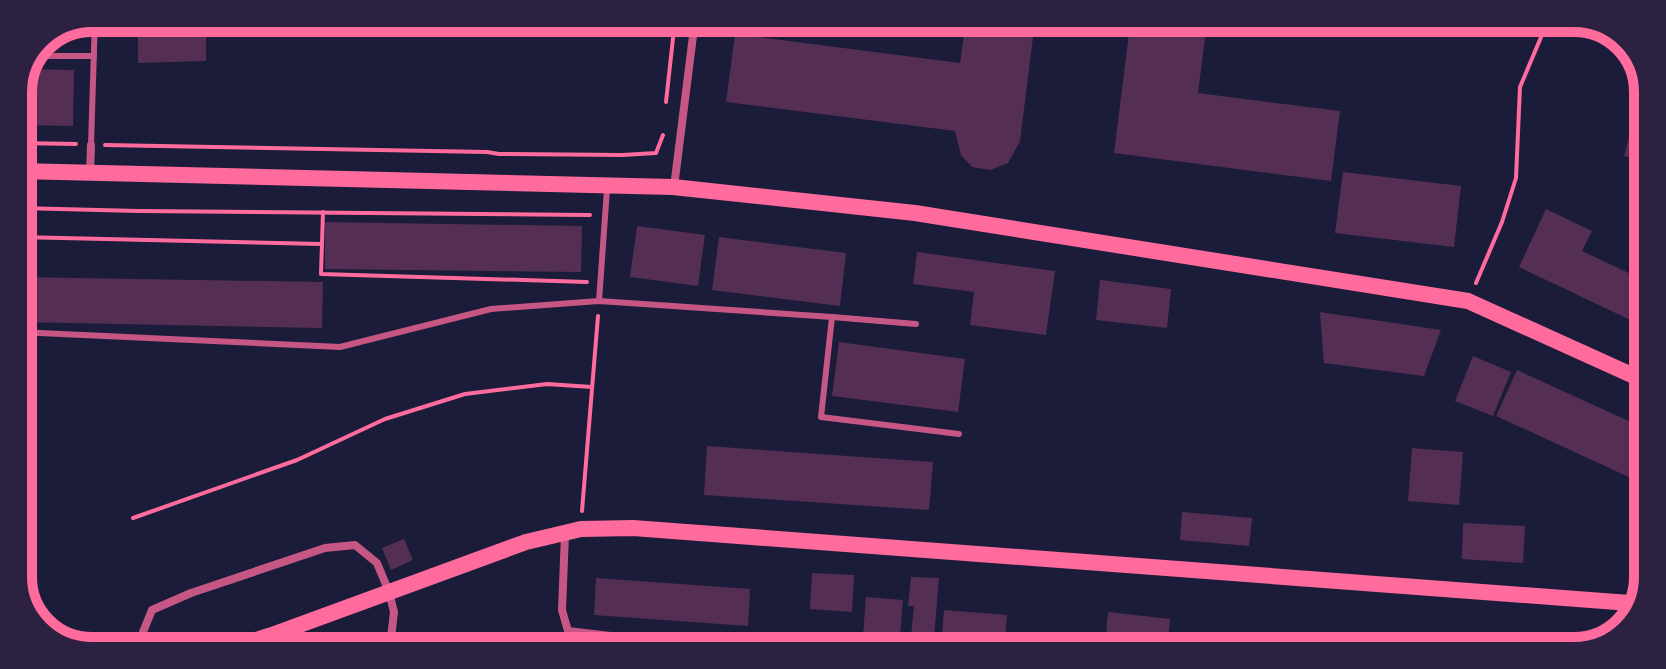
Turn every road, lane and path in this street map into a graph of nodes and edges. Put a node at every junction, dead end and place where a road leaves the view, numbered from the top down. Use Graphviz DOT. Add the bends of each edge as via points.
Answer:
graph roads {
  1 [pos="95,32"];
  2 [pos="674,32"];
  3 [pos="693,32"];
  4 [pos="917,32"];
  5 [pos="938,32"];
  6 [pos="1543,32"];
  7 [pos="45,56"];
  8 [pos="94,56"];
  9 [pos="666,105"];
  10 [pos="663,134"];
  11 [pos="32,143"];
  12 [pos="91,145"];
  13 [pos="32,171"];
  14 [pos="90,173"];
  15 [pos="608,185"];
  16 [pos="673,187"];
  17 [pos="32,208"];
  18 [pos="323,212"];
  19 [pos="604,216"];
  20 [pos="32,237"];
  21 [pos="322,244"];
  22 [pos="600,283"];
  23 [pos="1476,283"];
  24 [pos="599,301"];
  25 [pos="832,317"];
  26 [pos="916,324"];
  27 [pos="32,333"];
  28 [pos="1634,376"];
  29 [pos="592,387"];
  30 [pos="959,434"];
  31 [pos="133,518"];
  32 [pos="573,531"];
  33 [pos="389,592"];
  34 [pos="1628,603"];
  35 [pos="144,637"];
  36 [pos="266,637"];
  37 [pos="391,637"];
  38 [pos="619,637"];
  1 -- 8 [label="lane"];
  2 -- 9 [label="path"];
  3 -- 16 [label="street"];
  4 -- 5 [label="lane"];
  6 -- 23 [label="path" via="1520,87 1516,178"];
  7 -- 8 [label="lane"];
  8 -- 12 [label="lane"];
  10 -- 12 [label="path" via="656,153 623,155"];
  11 -- 12 [label="path"];
  12 -- 14 [label="street"];
  13 -- 14 [label="main road"];
  14 -- 15 [label="main road"];
  15 -- 16 [label="main road"];
  15 -- 19 [label="lane"];
  16 -- 28 [label="main road" via="915,213 1468,301"];
  17 -- 18 [label="path"];
  18 -- 19 [label="path"];
  18 -- 21 [label="path"];
  19 -- 22 [label="lane"];
  20 -- 21 [label="path"];
  21 -- 22 [label="path" via="321,274"];
  22 -- 24 [label="lane"];
  24 -- 25 [label="lane"];
  24 -- 27 [label="lane" via="491,309 340,347"];
  24 -- 29 [label="path"];
  25 -- 26 [label="lane"];
  25 -- 30 [label="lane" via="821,417"];
  29 -- 31 [label="path" via="547,384 465,394 385,419 297,460"];
  29 -- 32 [label="path"];
  32 -- 33 [label="main road" via="526,542"];
  32 -- 34 [label="main road" via="633,528"];
  32 -- 38 [label="street" via="562,610 568,631"];
  33 -- 35 [label="street" via="377,563 355,545 325,548 152,610"];
  33 -- 36 [label="main road"];
  33 -- 37 [label="street" via="394,612"];
}
